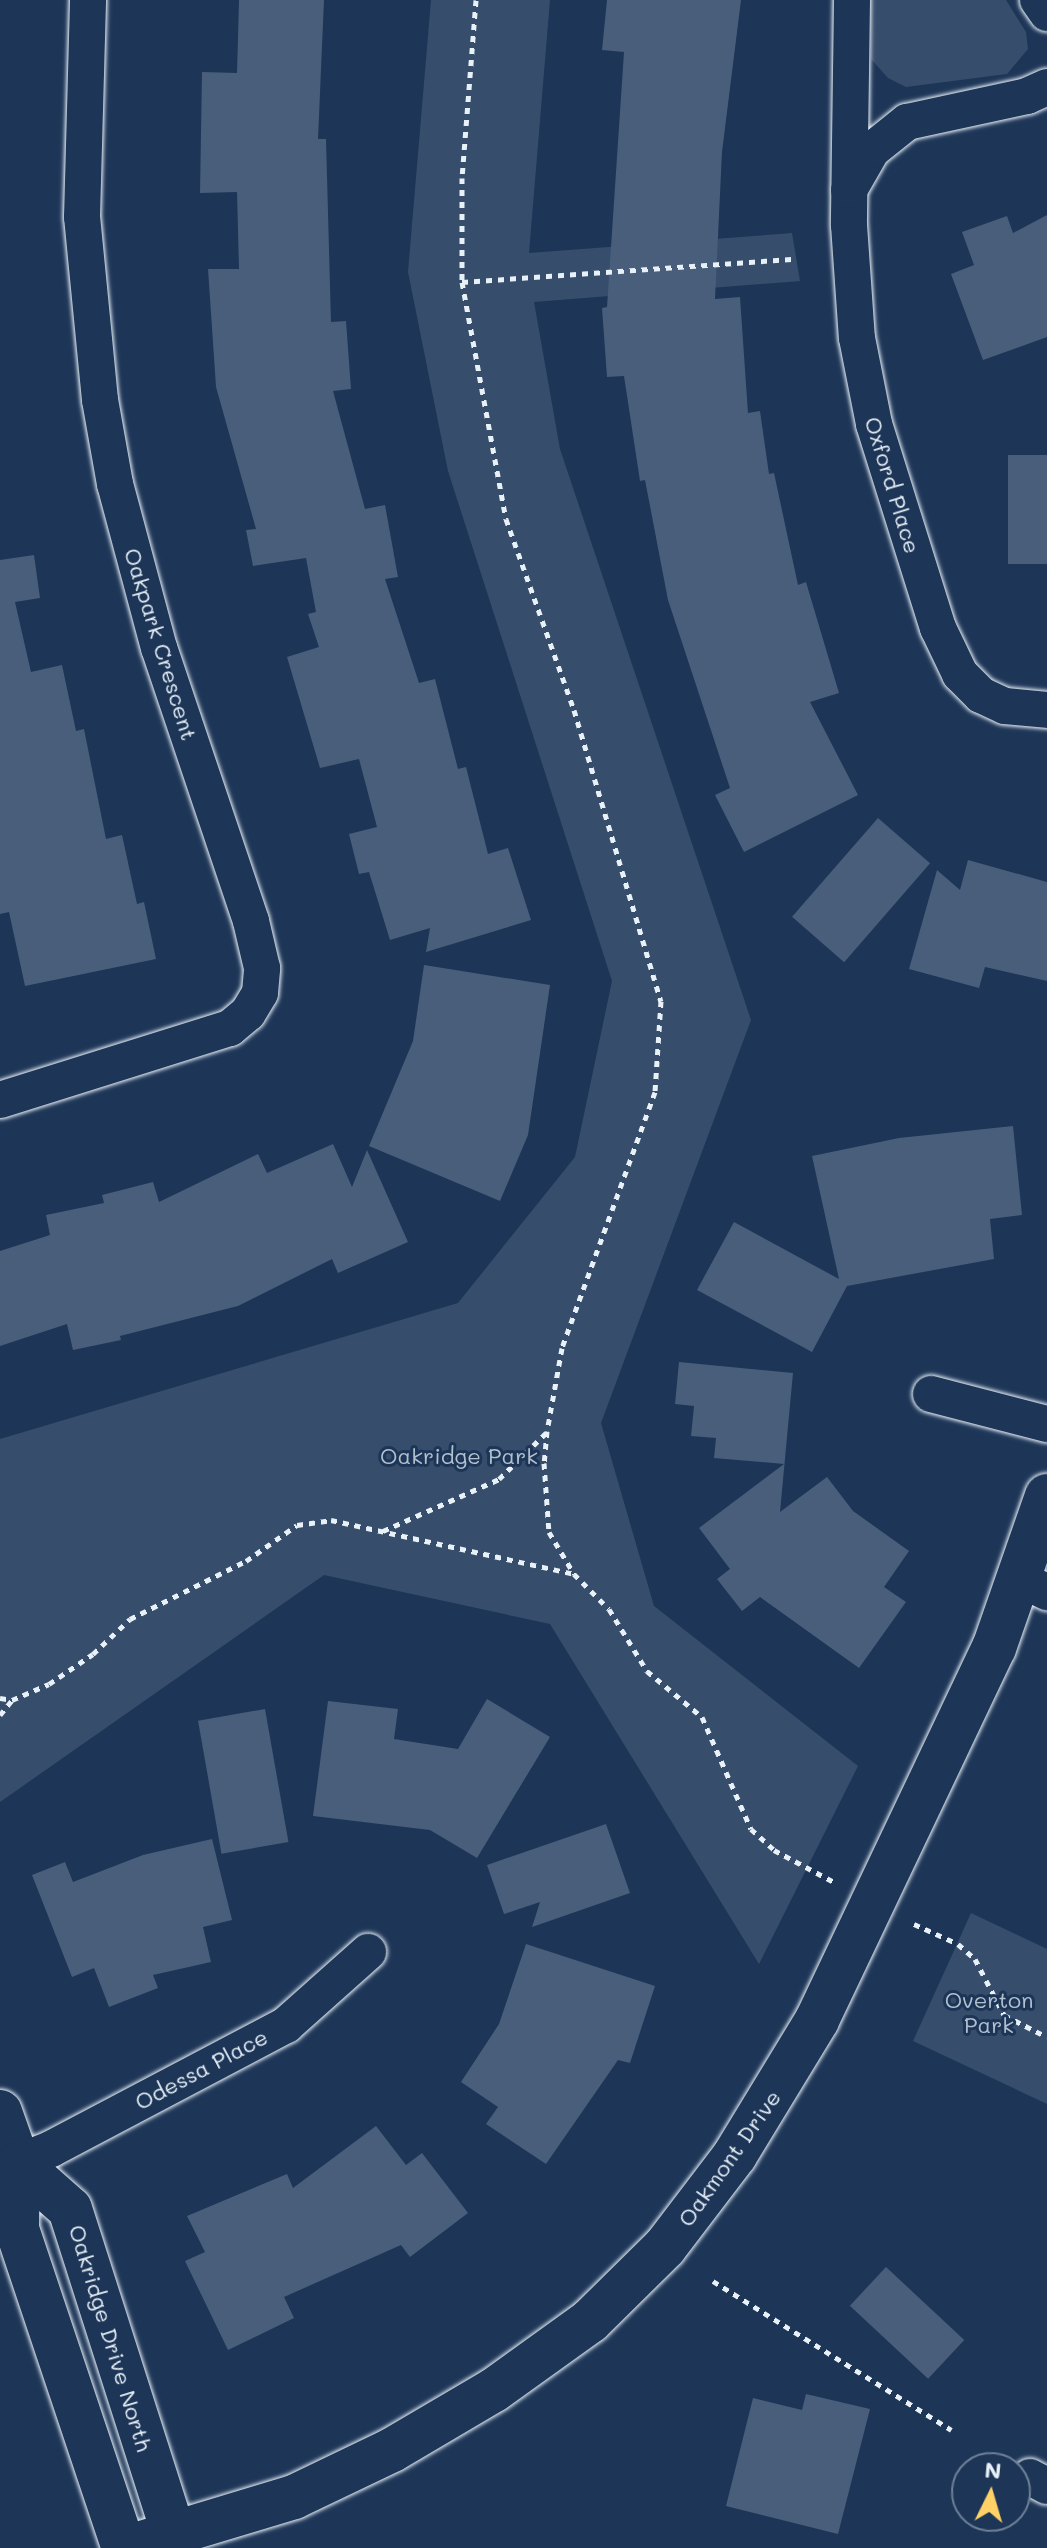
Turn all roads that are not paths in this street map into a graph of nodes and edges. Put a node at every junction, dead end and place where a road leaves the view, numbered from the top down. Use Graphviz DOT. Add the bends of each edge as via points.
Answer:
graph roads {
  1 [pos="88,0"];
  2 [pos="852,0"];
  3 [pos="1038,0"];
  4 [pos="1047,13"];
  5 [pos="1047,87"];
  6 [pos="848,191"];
  7 [pos="1047,710"];
  8 [pos="0,1100"];
  9 [pos="931,1394"];
  10 [pos="1047,1424"];
  11 [pos="1047,1496"];
  12 [pos="1034,1586"];
  13 [pos="368,1952"];
  14 [pos="0,2112"];
  15 [pos="9,2166"];
  16 [pos="175,2541"];
  17 [pos="125,2548"];
  1 -- 8 [label="street, Oakpark Crescent" via="82,217 113,470 159,648 251,921 262,968 260,993 230,1028"];
  2 -- 6 [label="street, Oxford Place"];
  3 -- 4 [label="street"];
  5 -- 6 [label="street" via="907,122 872,150"];
  6 -- 7 [label="street, Oxford Place" via="857,338 874,424 938,628 960,674 981,695 1005,706"];
  9 -- 10 [label="street"];
  11 -- 12 [label="street, Oakmont Drive"];
  12 -- 16 [label="street, Oakmont Drive" via="817,2020 735,2155 665,2247 590,2321 494,2390 392,2450 294,2497"];
  13 -- 15 [label="street, Odessa Place" via="286,2025"];
  14 -- 15 [label="street, Oakridge Drive North"];
  15 -- 16 [label="street, Oakridge Drive North" via="70,2209"];
  15 -- 17 [label="street, Oakridge Drive North" via="17,2229"];
  16 -- 17 [label="street, Oakmont Drive"];
}
